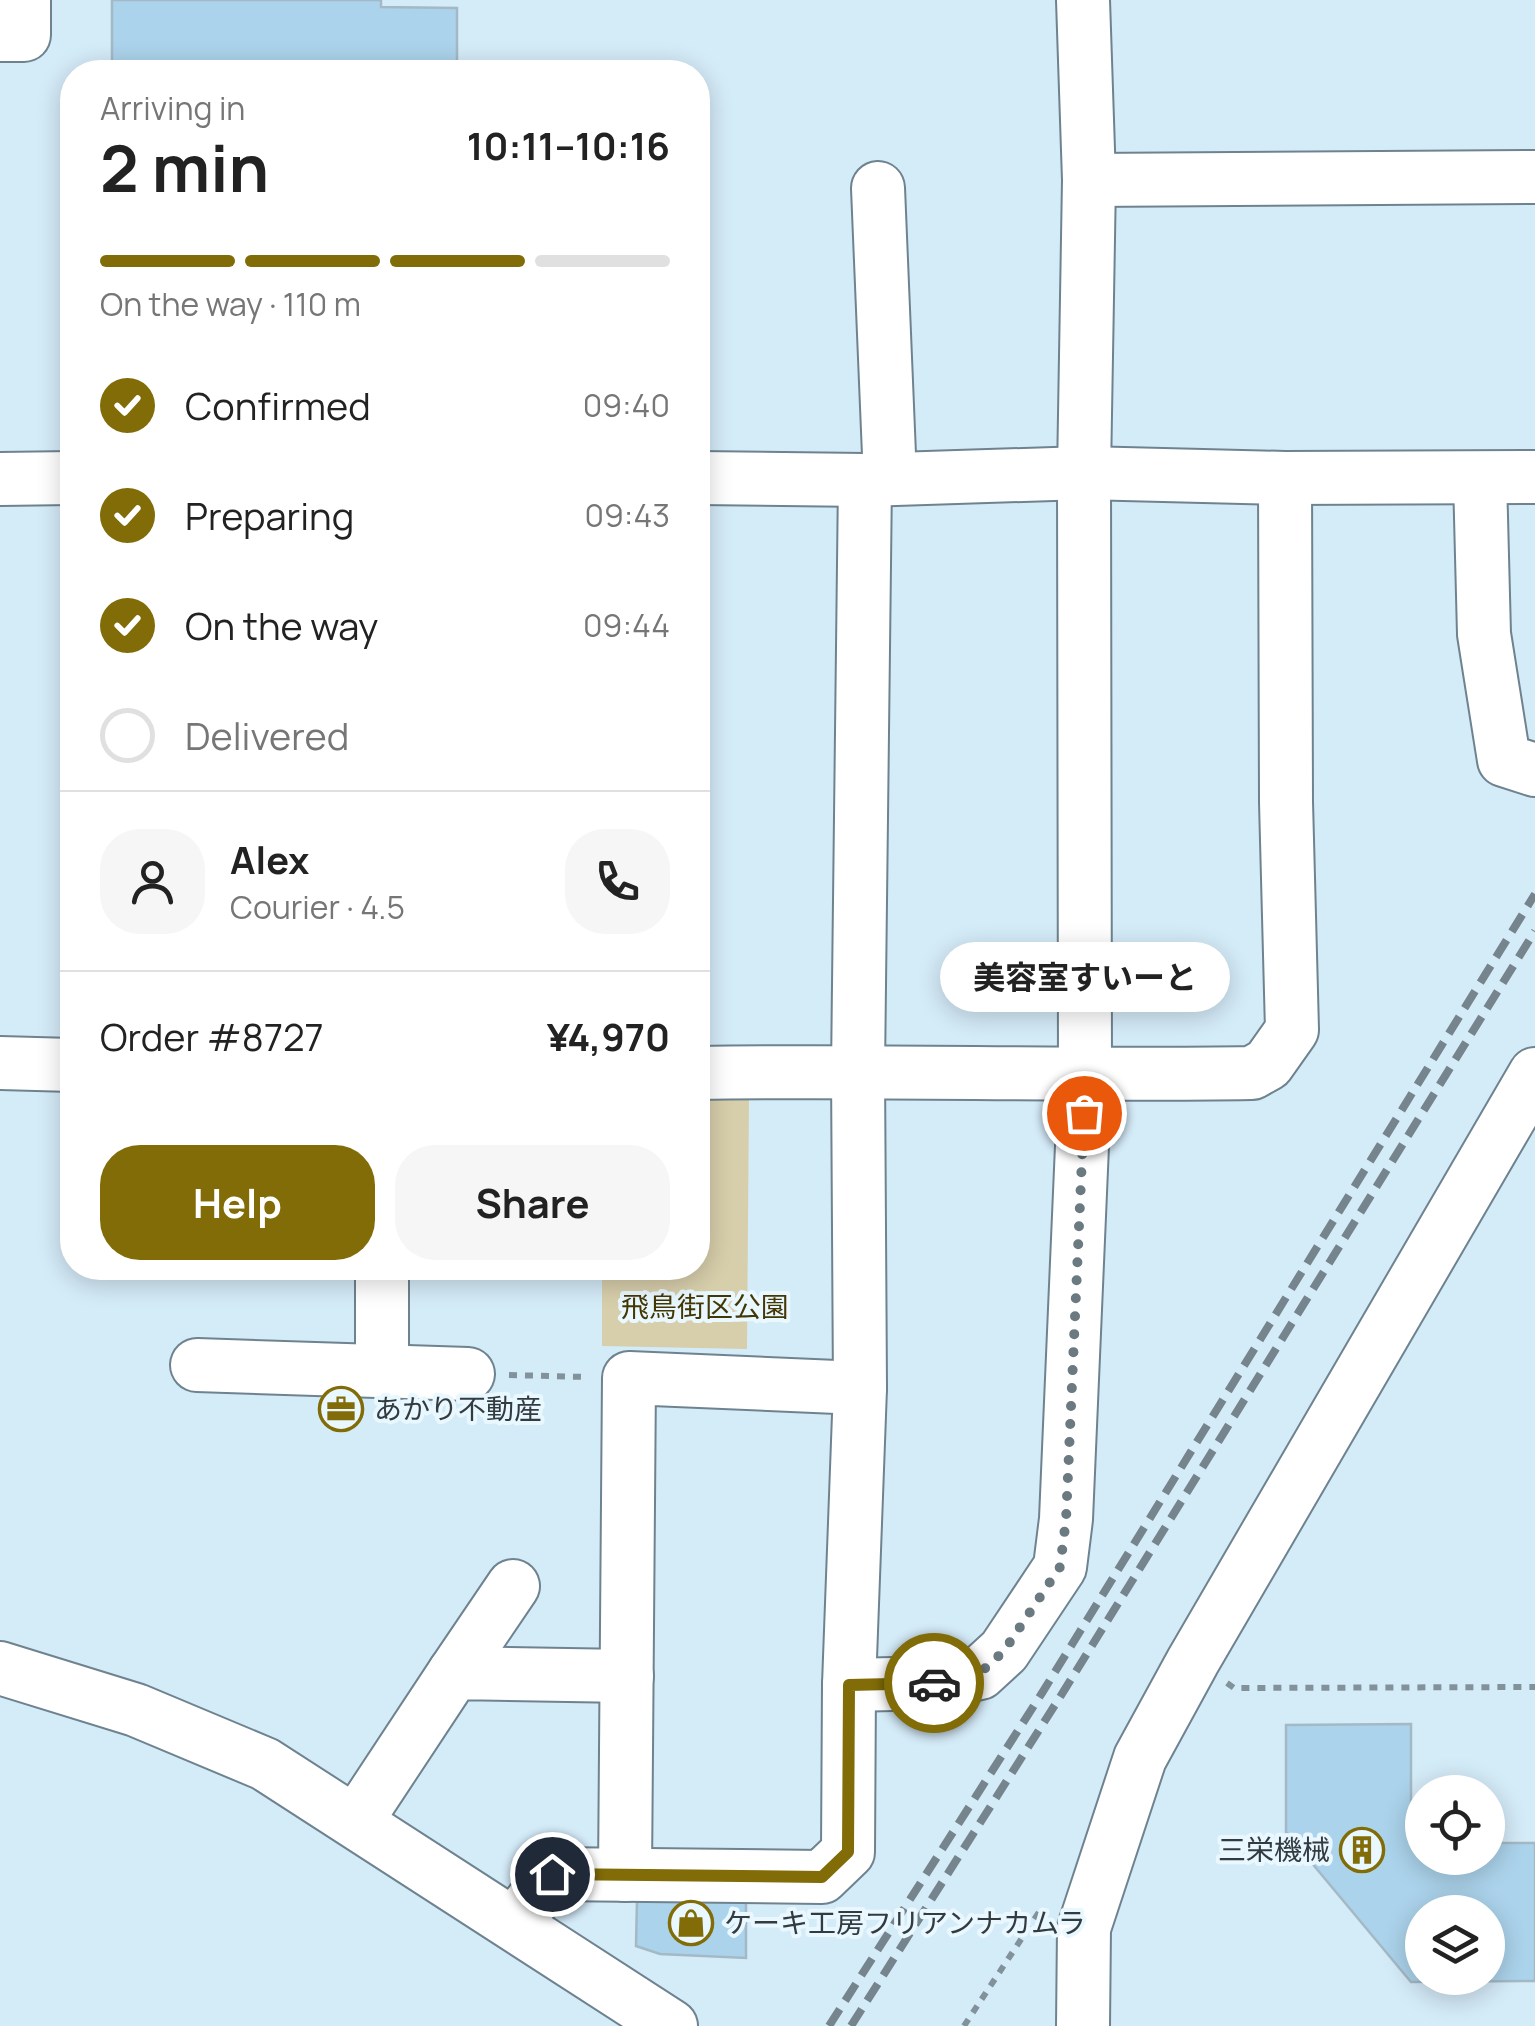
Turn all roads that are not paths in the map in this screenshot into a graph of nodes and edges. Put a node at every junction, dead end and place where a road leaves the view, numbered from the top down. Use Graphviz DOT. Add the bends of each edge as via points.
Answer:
graph roads {
  1 [pos="24,0"];
  2 [pos="1083,0"];
  3 [pos="0,34"];
  4 [pos="1535,177"];
  5 [pos="1090,180"];
  6 [pos="878,188"];
  7 [pos="1084,473"];
  8 [pos="1535,477"];
  9 [pos="60,478"];
  10 [pos="710,478"];
  11 [pos="1285,478"];
  12 [pos="1480,478"];
  13 [pos="0,479"];
  14 [pos="878,480"];
  15 [pos="1535,770"];
  16 [pos="0,1063"];
  17 [pos="60,1064"];
  18 [pos="858,1070"];
  19 [pos="710,1072"];
  20 [pos="1535,1074"];
  21 [pos="1086,1076"];
  22 [pos="382,1280"];
  23 [pos="197,1365"];
  24 [pos="382,1370"];
  25 [pos="468,1374"];
  26 [pos="860,1388"];
  27 [pos="513,1586"];
  28 [pos="0,1668"];
  29 [pos="454,1673"];
  30 [pos="626,1676"];
  31 [pos="849,1685"];
  32 [pos="357,1820"];
  33 [pos="625,1875"];
  34 [pos="515,1924"];
  35 [pos="671,2026"];
  36 [pos="1083,2026"];
  1 -- 3 [label="street" via="24,35"];
  2 -- 5 [label="street"];
  4 -- 5 [label="street"];
  5 -- 7 [label="street"];
  6 -- 14 [label="street"];
  7 -- 11 [label="street"];
  7 -- 14 [label="street"];
  7 -- 21 [label="street"];
  8 -- 12 [label="street"];
  9 -- 13 [label="street"];
  10 -- 14 [label="street"];
  11 -- 12 [label="street"];
  11 -- 21 [label="street" via="1292,1030 1268,1064 1252,1073"];
  12 -- 15 [label="street" via="1484,634 1504,760"];
  14 -- 18 [label="street"];
  16 -- 17 [label="street"];
  18 -- 19 [label="street"];
  18 -- 21 [label="street"];
  18 -- 26 [label="street"];
  20 -- 36 [label="street" via="1140,1758 1084,1928"];
  21 -- 31 [label="street" via="1060,1567 1004,1651 980,1673 937,1683"];
  22 -- 24 [label="street"];
  23 -- 24 [label="street"];
  24 -- 25 [label="street"];
  26 -- 30 [label="street" via="629,1378"];
  26 -- 31 [label="street"];
  27 -- 29 [label="street"];
  28 -- 32 [label="street" via="136,1710 265,1764"];
  29 -- 30 [label="street"];
  29 -- 32 [label="street"];
  30 -- 33 [label="street"];
  31 -- 33 [label="street" via="848,1852 822,1877"];
  32 -- 34 [label="street"];
  33 -- 34 [label="street" via="552,1874"];
  34 -- 35 [label="street"];
}
